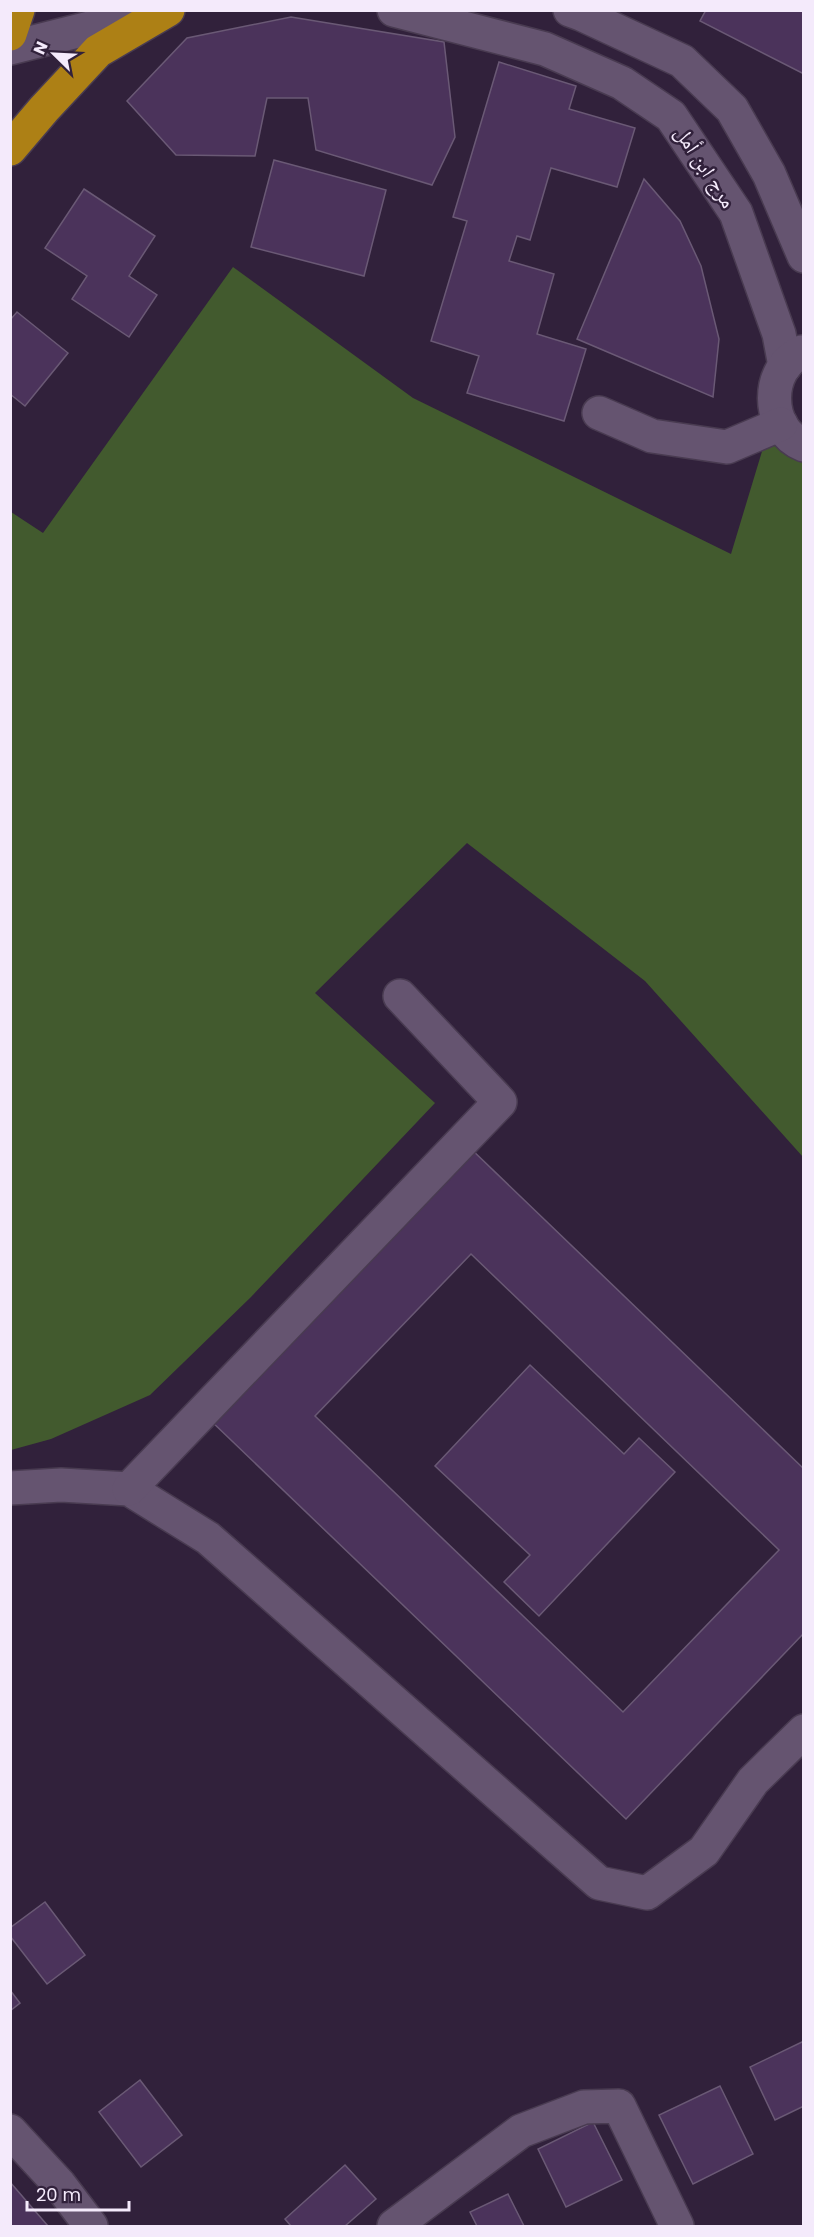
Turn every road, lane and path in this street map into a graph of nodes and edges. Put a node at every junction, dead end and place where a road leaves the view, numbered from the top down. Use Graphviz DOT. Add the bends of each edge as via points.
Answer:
graph roads {
  1 [pos="18,10"];
  2 [pos="160,10"];
  3 [pos="168,10"];
  4 [pos="394,10"];
  5 [pos="570,10"];
  6 [pos="10,34"];
  7 [pos="10,48"];
  8 [pos="10,149"];
  9 [pos="804,256"];
  10 [pos="794,358"];
  11 [pos="598,413"];
  12 [pos="792,434"];
  13 [pos="400,996"];
  14 [pos="10,1488"];
  15 [pos="129,1489"];
  16 [pos="804,1731"];
  17 [pos="10,2132"];
  18 [pos="91,2226"];
  19 [pos="394,2226"];
  20 [pos="677,2226"];
  1 -- 6 [label="highway"];
  2 -- 7 [label="street"];
  3 -- 8 [label="highway" via="98,51"];
  4 -- 10 [label="street, مرج ابن أمل" via="545,49 622,83 671,116 736,213 779,334"];
  5 -- 9 [label="street" via="682,61 732,109 769,174"];
  10 -- 12 [label="street" via="776,381 773,398 776,416"];
  11 -- 12 [label="street" via="652,436 727,447"];
  13 -- 15 [label="street" via="500,1102"];
  14 -- 15 [label="street" via="61,1485"];
  15 -- 16 [label="street" via="208,1538 599,1883 646,1893 704,1851 753,1781"];
  17 -- 18 [label="street" via="59,2184"];
  19 -- 20 [label="street" via="521,2131 584,2108 619,2106"];
}
